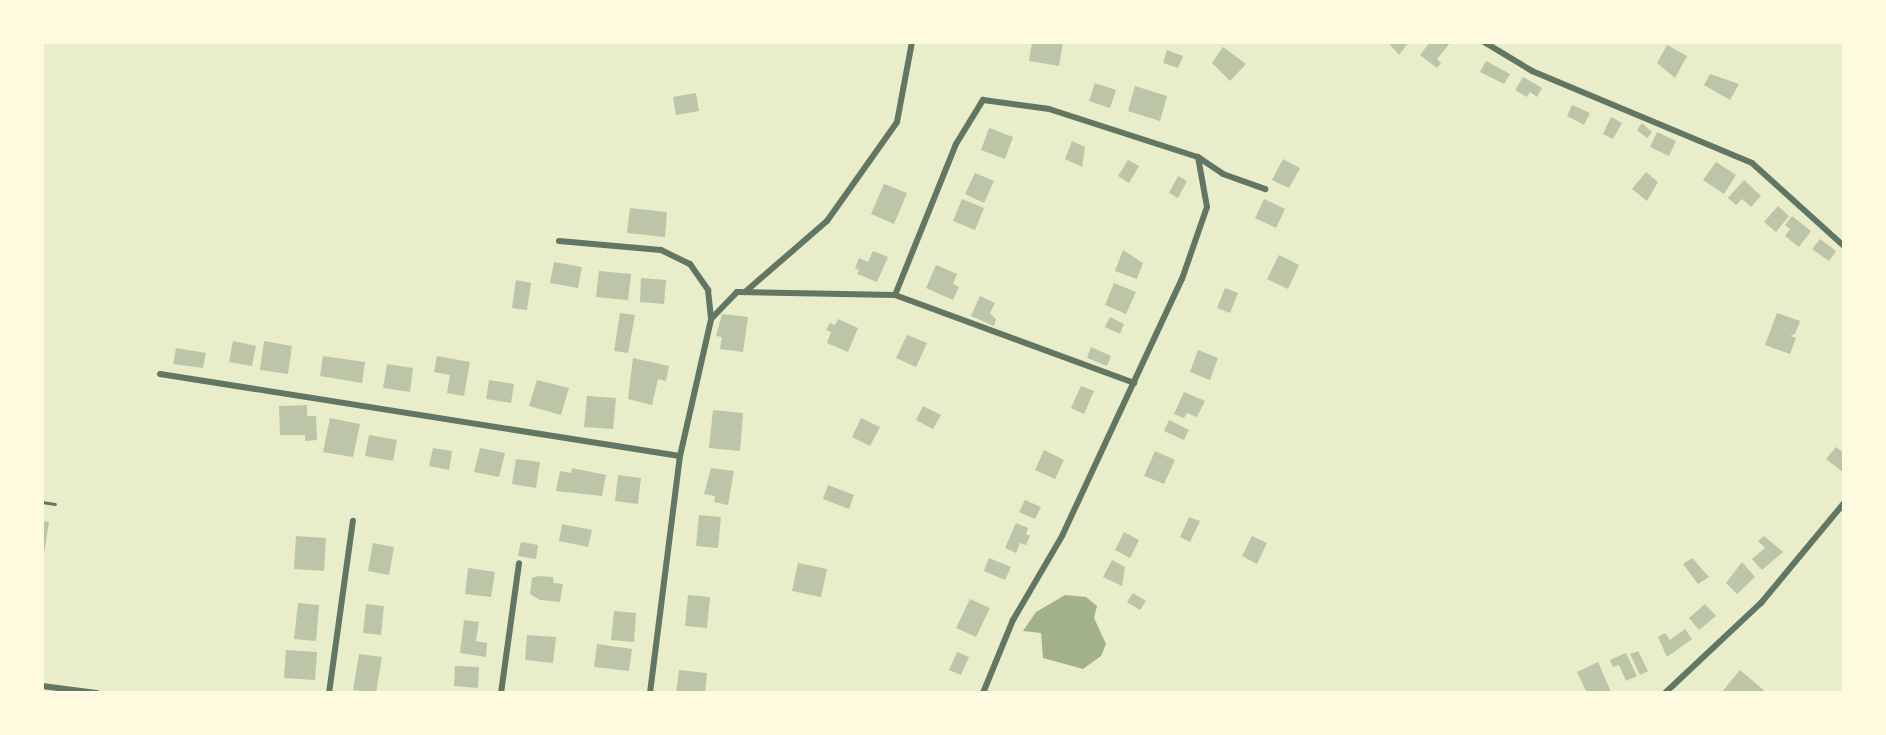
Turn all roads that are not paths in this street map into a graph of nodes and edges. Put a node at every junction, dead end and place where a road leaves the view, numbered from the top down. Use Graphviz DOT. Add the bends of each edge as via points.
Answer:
graph roads {
  1 [pos="912,42"];
  2 [pos="1484,42"];
  3 [pos="1198,157"];
  4 [pos="1265,189"];
  5 [pos="559,241"];
  6 [pos="1844,246"];
  7 [pos="744,292"];
  8 [pos="895,295"];
  9 [pos="711,319"];
  10 [pos="160,374"];
  11 [pos="1134,383"];
  12 [pos="681,456"];
  13 [pos="42,502"];
  14 [pos="1844,503"];
  15 [pos="55,504"];
  16 [pos="353,521"];
  17 [pos="519,563"];
  18 [pos="42,686"];
  19 [pos="97,693"];
  20 [pos="329,693"];
  21 [pos="501,693"];
  22 [pos="650,693"];
  23 [pos="983,693"];
  24 [pos="1665,693"];
  1 -- 7 [label="street" via="897,122 827,220"];
  2 -- 6 [label="street" via="1532,71 1752,163"];
  3 -- 4 [label="street" via="1223,174"];
  3 -- 8 [label="street" via="1049,109 983,100 956,144"];
  3 -- 11 [label="street" via="1207,207 1182,279"];
  5 -- 9 [label="street" via="661,250 690,264 708,290"];
  7 -- 8 [label="street"];
  7 -- 9 [label="street" via="737,292"];
  8 -- 11 [label="street"];
  9 -- 12 [label="street"];
  10 -- 12 [label="street"];
  11 -- 23 [label="street" via="1062,536 1013,620"];
  12 -- 22 [label="street"];
  13 -- 15 [label="lane"];
  14 -- 24 [label="street" via="1761,603"];
  16 -- 20 [label="street"];
  17 -- 21 [label="street"];
  18 -- 19 [label="street"];
}
